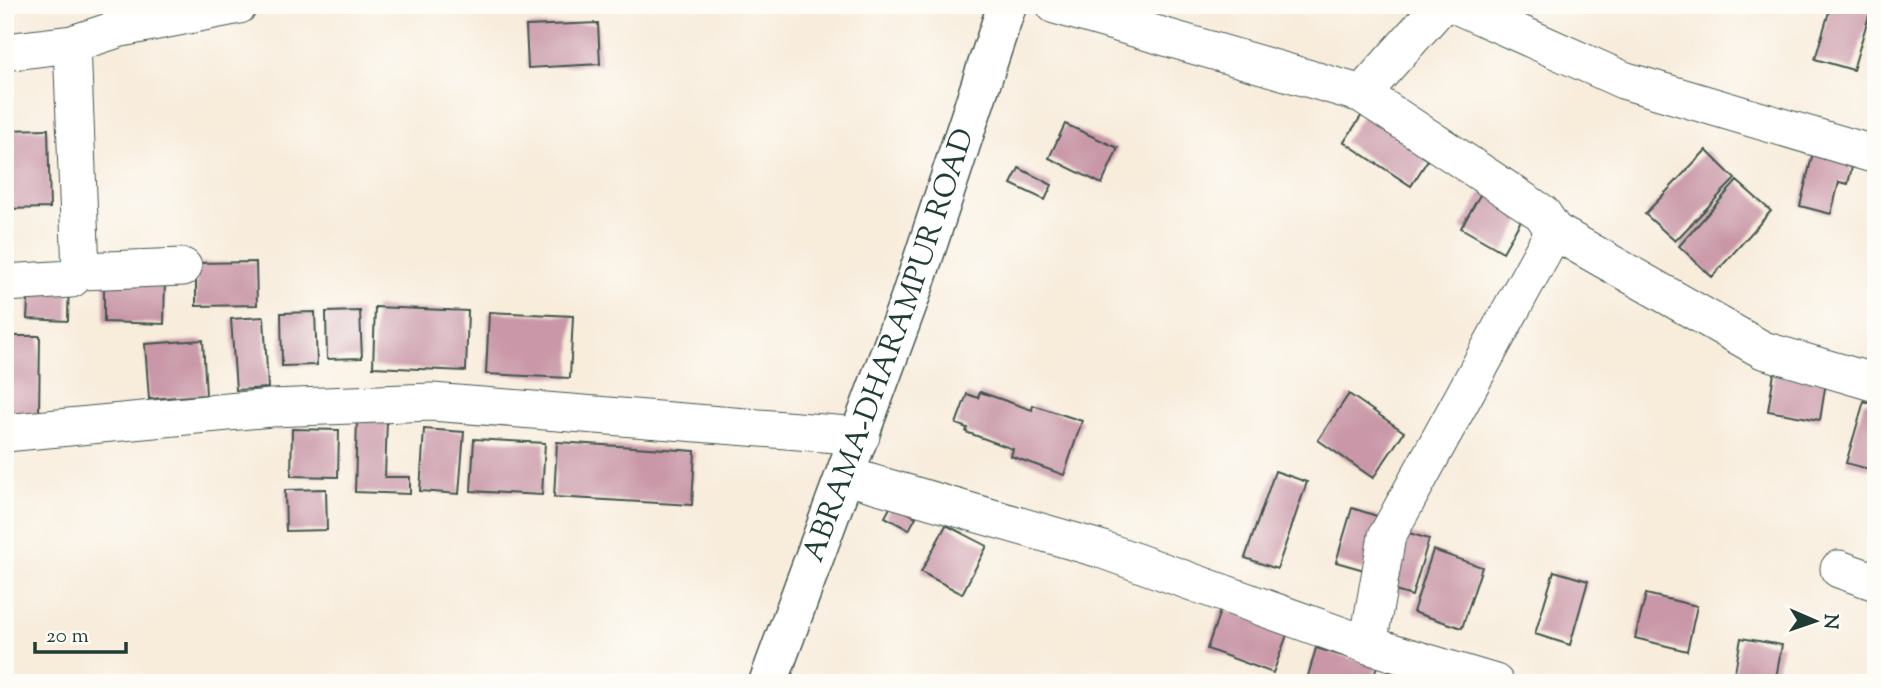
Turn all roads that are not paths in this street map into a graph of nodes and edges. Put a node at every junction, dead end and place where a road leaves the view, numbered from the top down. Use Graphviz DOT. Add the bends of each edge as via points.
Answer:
graph roads {
  1 [pos="239,5"];
  2 [pos="1007,5"];
  3 [pos="1055,5"];
  4 [pos="1441,5"];
  5 [pos="1457,5"];
  6 [pos="72,44"];
  7 [pos="5,52"];
  8 [pos="1362,94"];
  9 [pos="1876,155"];
  10 [pos="1554,231"];
  11 [pos="183,267"];
  12 [pos="82,271"];
  13 [pos="5,283"];
  14 [pos="1876,383"];
  15 [pos="5,433"];
  16 [pos="861,436"];
  17 [pos="847,476"];
  18 [pos="1839,569"];
  19 [pos="1876,582"];
  20 [pos="1368,645"];
  21 [pos="768,683"];
  22 [pos="1495,683"];
  1 -- 6 [label="street" via="121,28"];
  2 -- 16 [label="main road, ABRAMA-DHARAMPUR ROAD"];
  3 -- 8 [label="street"];
  4 -- 8 [label="street"];
  5 -- 9 [label="street" via="1623,80"];
  6 -- 7 [label="street"];
  6 -- 12 [label="street"];
  8 -- 10 [label="street" via="1542,213"];
  10 -- 14 [label="street" via="1763,350"];
  10 -- 20 [label="street" via="1387,536"];
  11 -- 12 [label="street"];
  12 -- 13 [label="street" via="71,279"];
  15 -- 16 [label="street" via="271,408 432,402"];
  16 -- 17 [label="main road, ABRAMA-DHARAMPUR ROAD"];
  17 -- 20 [label="street" via="1100,549"];
  17 -- 21 [label="main road, ABRAMA-DHARAMPUR ROAD"];
  18 -- 19 [label="street"];
  20 -- 22 [label="street"];
}
